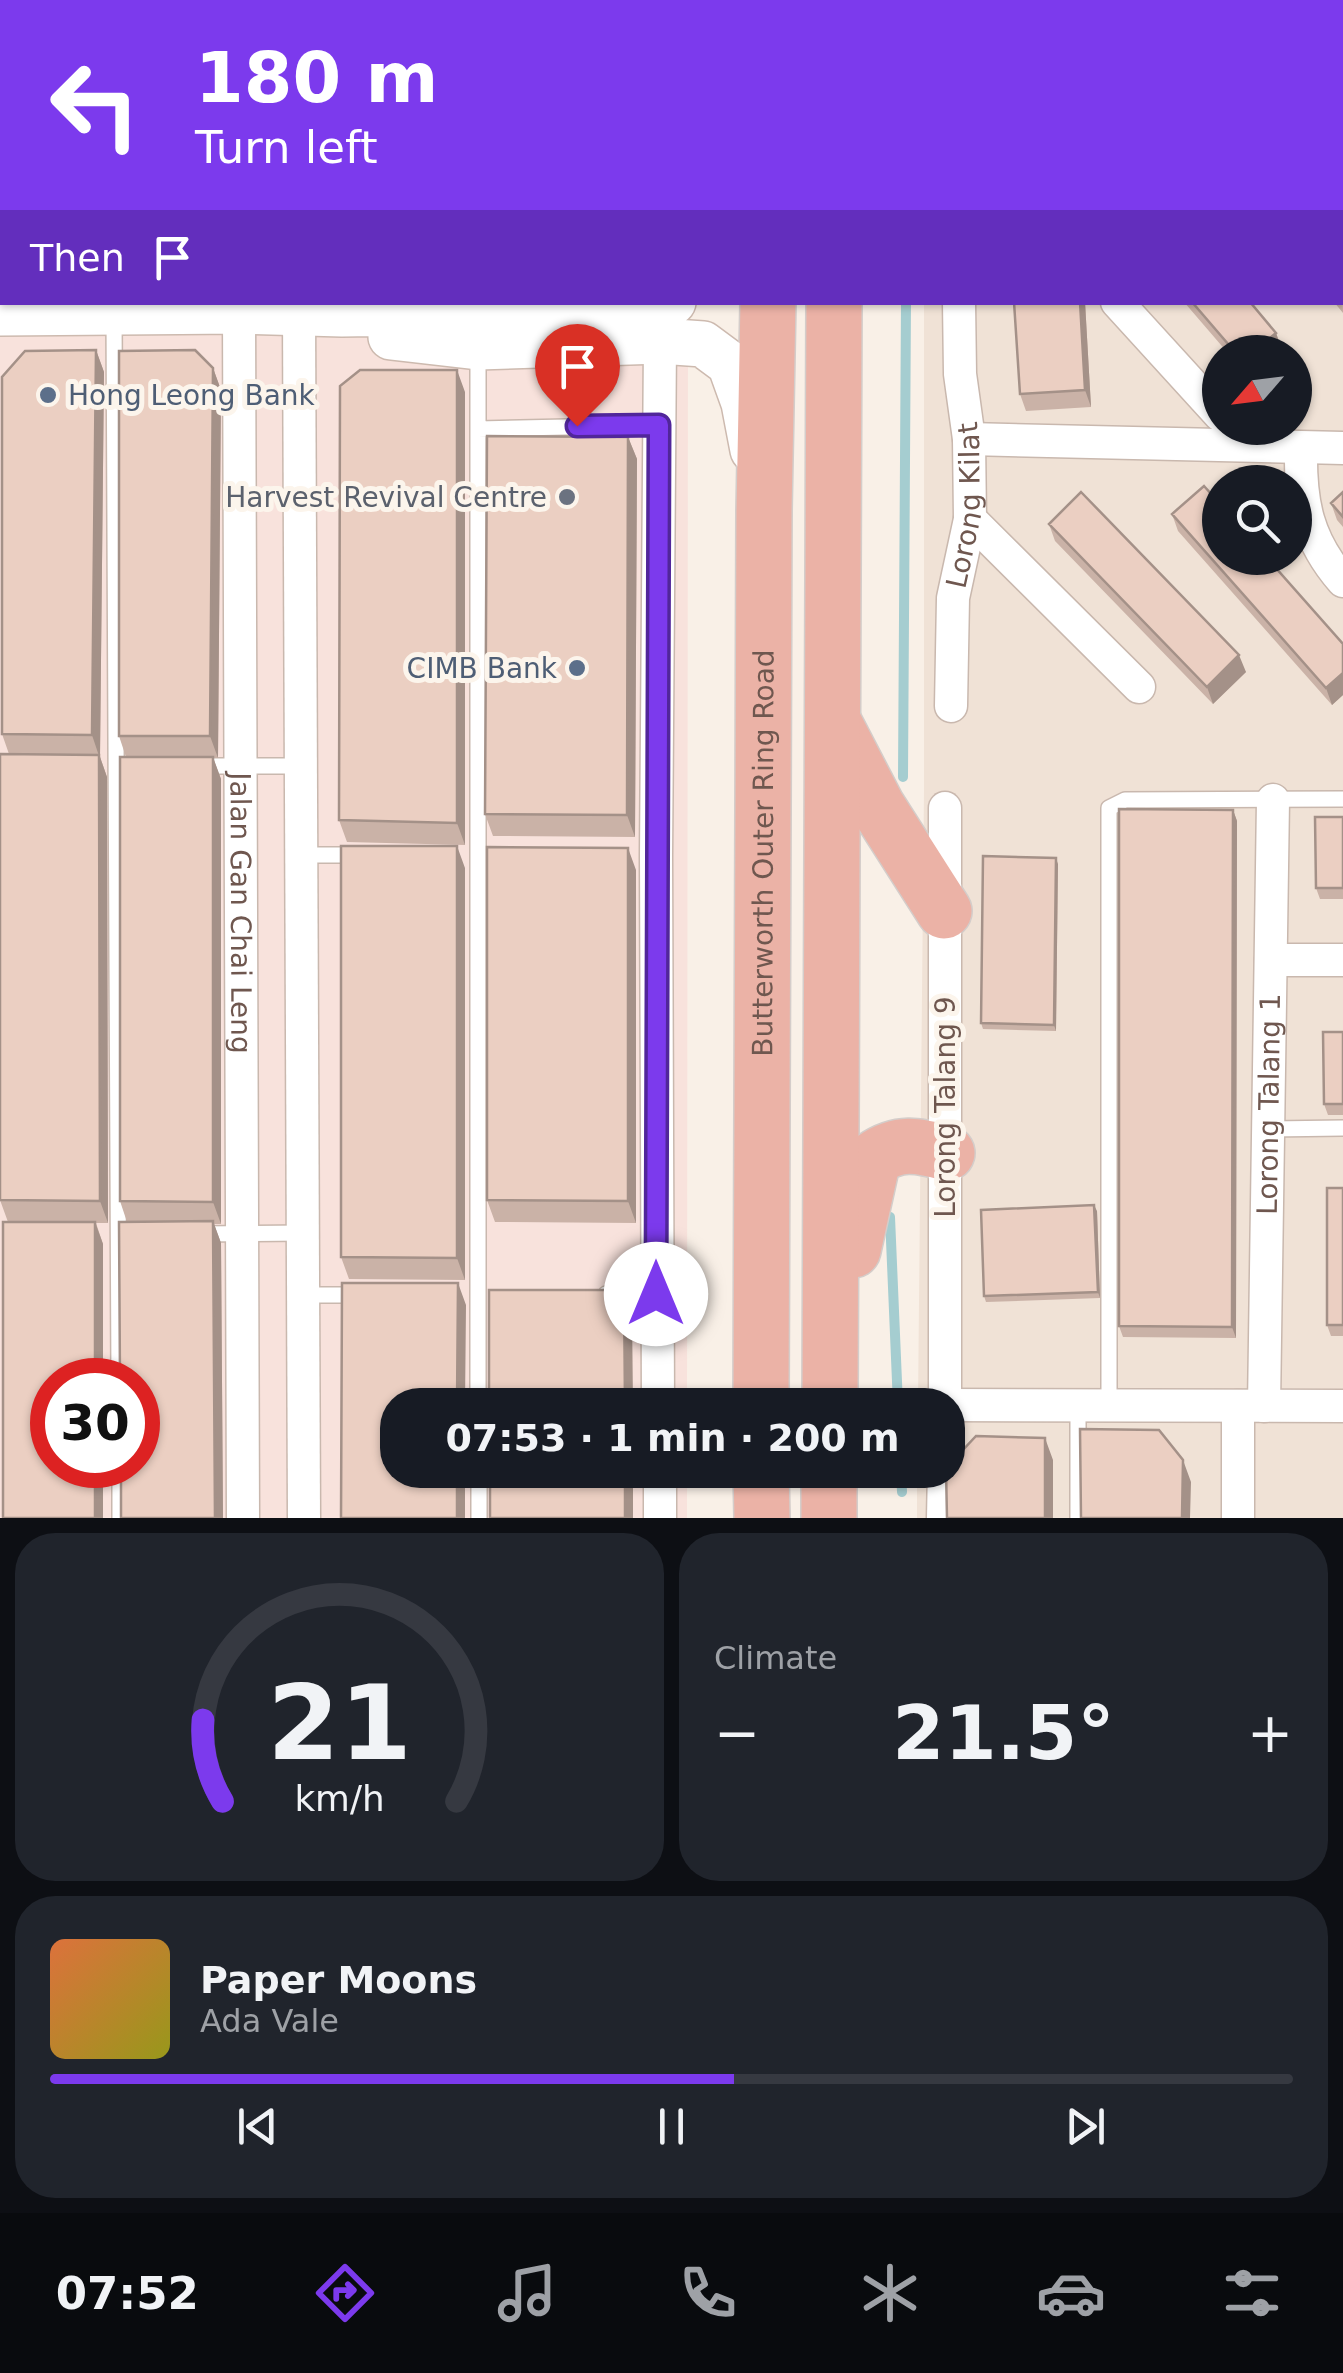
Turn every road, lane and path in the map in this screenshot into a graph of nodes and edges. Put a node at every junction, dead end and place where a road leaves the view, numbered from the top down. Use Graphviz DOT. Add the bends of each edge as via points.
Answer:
graph roads {
  1 [pos="768,305"];
  2 [pos="834,305"];
  3 [pos="959,305"];
  4 [pos="1120,305"];
  5 [pos="114,307"];
  6 [pos="240,311"];
  7 [pos="0,313"];
  8 [pos="320,314"];
  9 [pos="667,322"];
  10 [pos="478,347"];
  11 [pos="1202,394"];
  12 [pos="659,425"];
  13 [pos="478,429"];
  14 [pos="1202,437"];
  15 [pos="968,438"];
  16 [pos="1281,445"];
  17 [pos="1343,448"];
  18 [pos="1301,449"];
  19 [pos="764,511"];
  20 [pos="970,519"];
  21 [pos="1343,581"];
  22 [pos="1139,686"];
  23 [pos="950,706"];
  24 [pos="832,718"];
  25 [pos="97,766"];
  26 [pos="116,766"];
  27 [pos="134,766"];
  28 [pos="187,766"];
  29 [pos="240,766"];
  30 [pos="301,766"];
  31 [pos="1272,800"];
  32 [pos="1343,800"];
  33 [pos="944,808"];
  34 [pos="302,855"];
  35 [pos="379,856"];
  36 [pos="457,856"];
  37 [pos="476,856"];
  38 [pos="496,856"];
  39 [pos="944,911"];
  40 [pos="1270,960"];
  41 [pos="1343,960"];
  42 [pos="1268,1128"];
  43 [pos="1343,1128"];
  44 [pos="946,1153"];
  45 [pos="242,1233"];
  46 [pos="303,1233"];
  47 [pos="136,1234"];
  48 [pos="189,1234"];
  49 [pos="99,1235"];
  50 [pos="118,1235"];
  51 [pos="458,1294"];
  52 [pos="478,1294"];
  53 [pos="498,1294"];
  54 [pos="597,1294"];
  55 [pos="656,1294"];
  56 [pos="303,1295"];
  57 [pos="381,1295"];
  58 [pos="831,1349"];
  59 [pos="119,1358"];
  60 [pos="478,1388"];
  61 [pos="658,1388"];
  62 [pos="761,1388"];
  63 [pos="830,1388"];
  64 [pos="945,1388"];
  65 [pos="965,1405"];
  66 [pos="1094,1405"];
  67 [pos="1251,1406"];
  68 [pos="1343,1406"];
  69 [pos="120,1488"];
  70 [pos="478,1488"];
  71 [pos="660,1488"];
  72 [pos="944,1488"];
  73 [pos="120,1518"];
  74 [pos="243,1518"];
  75 [pos="304,1518"];
  76 [pos="479,1518"];
  77 [pos="660,1518"];
  78 [pos="943,1518"];
  79 [pos="1078,1518"];
  80 [pos="1238,1518"];
  1 -- 19 [label="highway, Butterworth Outer Ring Road"];
  2 -- 24 [label="highway"];
  3 -- 15 [label="street, Lorong Kilat"];
  4 -- 11 [label="street"];
  5 -- 6 [label="street"];
  5 -- 7 [label="street"];
  5 -- 26 [label="lane"];
  6 -- 8 [label="street"];
  6 -- 29 [label="street, Jalan Gan Chai Leng"];
  8 -- 9 [label="street" via="661,309"];
  8 -- 10 [label="street" via="385,336"];
  8 -- 30 [label="street"];
  9 -- 10 [label="street"];
  9 -- 12 [label="street"];
  9 -- 19 [label="street" via="730,364"];
  10 -- 13 [label="lane"];
  12 -- 13 [label="lane"];
  12 -- 55 [label="street" via="646,856"];
  13 -- 37 [label="lane"];
  14 -- 15 [label="street"];
  15 -- 20 [label="street, Lorong Kilat"];
  16 -- 18 [label="street"];
  17 -- 18 [label="street"];
  18 -- 21 [label="street" via="1300,480 1313,540"];
  19 -- 62 [label="highway, Butterworth Outer Ring Road"];
  20 -- 22 [label="street"];
  20 -- 23 [label="street, Lorong Kilat" via="953,598"];
  24 -- 39 [label="highway" via="877,806"];
  24 -- 58 [label="highway"];
  25 -- 26 [label="lane"];
  26 -- 27 [label="lane"];
  26 -- 50 [label="lane"];
  28 -- 29 [label="lane"];
  29 -- 30 [label="lane"];
  29 -- 45 [label="street, Jalan Gan Chai Leng"];
  30 -- 34 [label="street"];
  31 -- 32 [label="lane"];
  31 -- 40 [label="street, Lorong Talang 1"];
  31 -- 66 [label="lane" via="1125,800 1109,808"];
  33 -- 39 [label="street, Lorong Talang 9"];
  34 -- 35 [label="lane"];
  34 -- 46 [label="street"];
  36 -- 37 [label="lane"];
  37 -- 38 [label="lane"];
  37 -- 52 [label="lane"];
  39 -- 44 [label="street, Lorong Talang 9"];
  40 -- 41 [label="street"];
  40 -- 42 [label="street, Lorong Talang 1"];
  42 -- 43 [label="lane"];
  42 -- 67 [label="street, Lorong Talang 1"];
  44 -- 58 [label="highway" via="911,1143 873,1160"];
  44 -- 64 [label="street, Lorong Talang 9"];
  45 -- 46 [label="lane"];
  45 -- 48 [label="lane"];
  45 -- 74 [label="street, Jalan Gan Chai Leng"];
  46 -- 56 [label="street"];
  47 -- 50 [label="lane"];
  49 -- 50 [label="lane"];
  50 -- 59 [label="lane"];
  51 -- 52 [label="lane"];
  52 -- 53 [label="lane"];
  52 -- 60 [label="lane"];
  54 -- 55 [label="lane"];
  55 -- 61 [label="street"];
  56 -- 57 [label="lane"];
  56 -- 75 [label="street"];
  58 -- 63 [label="highway"];
  65 -- 66 [label="street"];
  66 -- 67 [label="street"];
  66 -- 79 [label="lane"];
  67 -- 68 [label="street"];
  67 -- 80 [label="street, Lorong Talang 1"];
  69 -- 73 [label="lane"];
  70 -- 76 [label="lane"];
  71 -- 77 [label="street"];
  72 -- 78 [label="street"];
}
